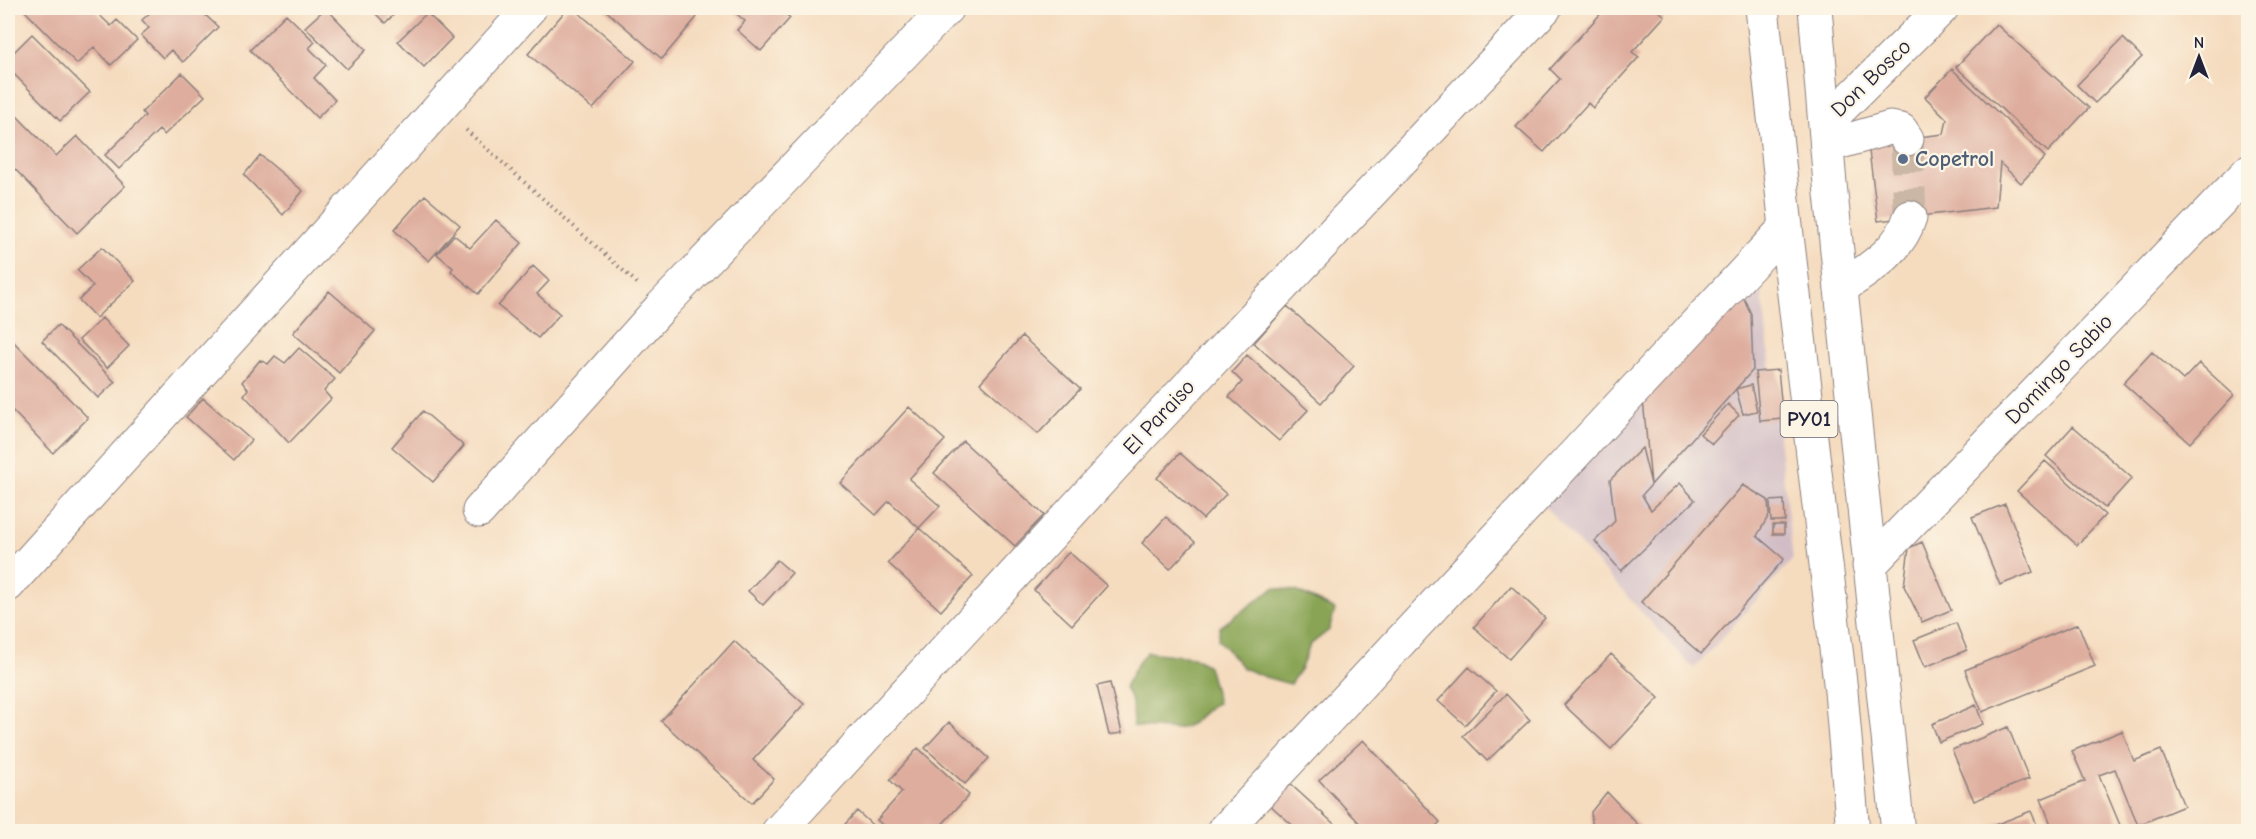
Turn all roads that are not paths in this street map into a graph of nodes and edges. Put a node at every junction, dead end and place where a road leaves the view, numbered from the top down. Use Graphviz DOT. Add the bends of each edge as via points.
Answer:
graph roads {
  1 [pos="530,8"];
  2 [pos="947,8"];
  3 [pos="1545,8"];
  4 [pos="1762,8"];
  5 [pos="1815,8"];
  6 [pos="1942,8"];
  7 [pos="1826,134"];
  8 [pos="1907,139"];
  9 [pos="2248,172"];
  10 [pos="1910,217"];
  11 [pos="1786,227"];
  12 [pos="1840,288"];
  13 [pos="479,511"];
  14 [pos="1869,566"];
  15 [pos="8,585"];
  16 [pos="778,831"];
  17 [pos="1223,831"];
  18 [pos="1853,831"];
  19 [pos="1898,831"];
  1 -- 15 [label="main road"];
  2 -- 13 [label="main road" via="662,306"];
  3 -- 16 [label="main road, El Paraiso" via="1144,433"];
  4 -- 11 [label="main road, PY01"];
  5 -- 7 [label="main road, PY01"];
  6 -- 7 [label="main road, Don Bosco"];
  7 -- 8 [label="main road" via="1890,128 1901,130"];
  7 -- 12 [label="main road, PY01"];
  9 -- 14 [label="main road, Domingo Sabio"];
  10 -- 12 [label="main road" via="1906,233 1894,247"];
  11 -- 17 [label="main road"];
  11 -- 18 [label="main road, PY01" via="1841,691"];
  12 -- 14 [label="main road, PY01"];
  14 -- 19 [label="main road, PY01"];
}
